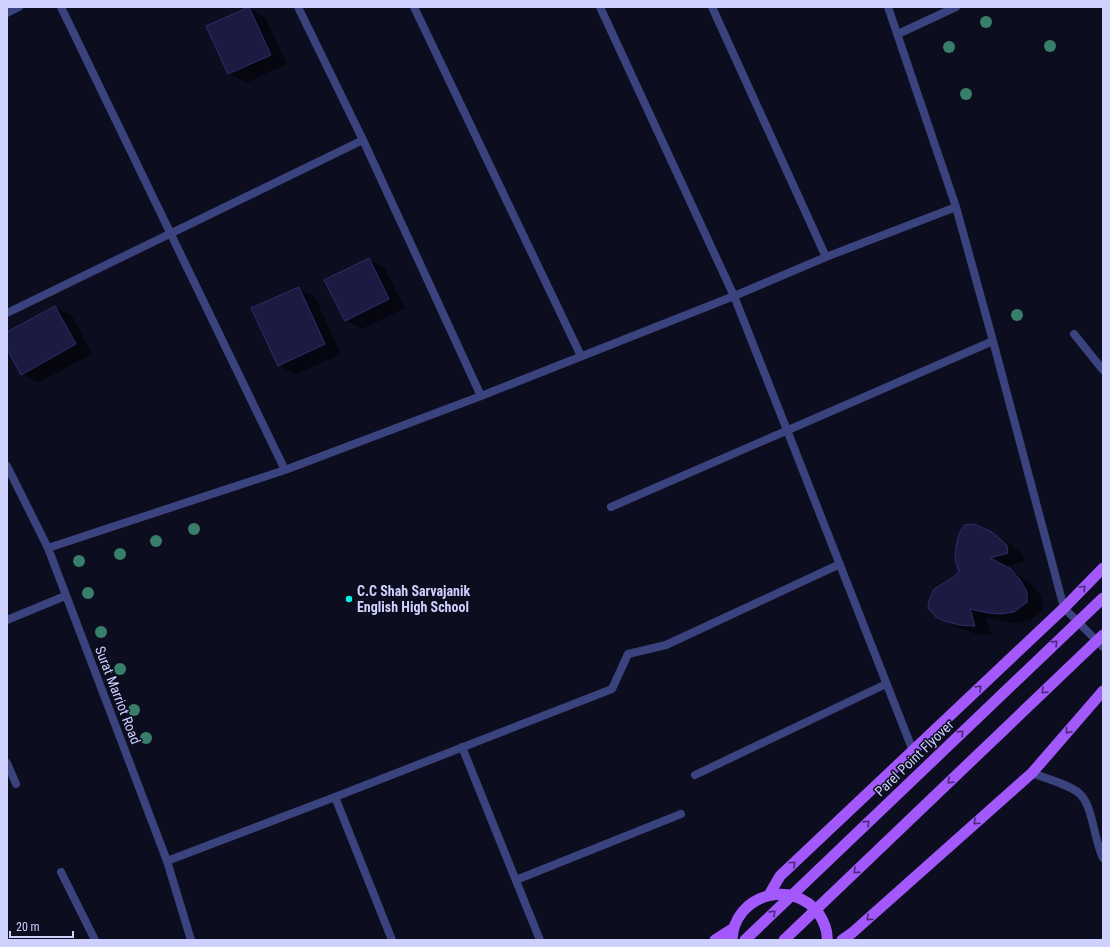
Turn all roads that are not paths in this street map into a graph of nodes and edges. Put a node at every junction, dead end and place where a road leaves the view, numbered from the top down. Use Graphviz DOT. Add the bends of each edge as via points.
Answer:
graph roads {
  1 [pos="19,7"];
  2 [pos="61,7"];
  3 [pos="298,7"];
  4 [pos="414,7"];
  5 [pos="600,7"];
  6 [pos="712,7"];
  7 [pos="888,7"];
  8 [pos="956,7"];
  9 [pos="7,13"];
  10 [pos="898,34"];
  11 [pos="363,140"];
  12 [pos="956,208"];
  13 [pos="171,234"];
  14 [pos="826,257"];
  15 [pos="734,296"];
  16 [pos="7,313"];
  17 [pos="1074,334"];
  18 [pos="993,341"];
  19 [pos="581,356"];
  20 [pos="1103,370"];
  21 [pos="481,396"];
  22 [pos="788,430"];
  23 [pos="7,466"];
  24 [pos="285,470"];
  25 [pos="611,506"];
  26 [pos="48,548"];
  27 [pos="840,564"];
  28 [pos="1103,568"];
  29 [pos="66,596"];
  30 [pos="1103,598"];
  31 [pos="1064,608"];
  32 [pos="7,620"];
  33 [pos="1103,635"];
  34 [pos="1103,647"];
  35 [pos="886,684"];
  36 [pos="1103,691"];
  37 [pos="462,747"];
  38 [pos="912,751"];
  39 [pos="7,763"];
  40 [pos="1032,773"];
  41 [pos="695,775"];
  42 [pos="16,784"];
  43 [pos="335,797"];
  44 [pos="681,814"];
  45 [pos="1103,858"];
  46 [pos="167,861"];
  47 [pos="61,872"];
  48 [pos="516,880"];
  49 [pos="770,894"];
  50 [pos="734,928"];
  51 [pos="95,940"];
  52 [pos="191,940"];
  53 [pos="392,940"];
  54 [pos="540,940"];
  55 [pos="715,940"];
  56 [pos="732,940"];
  57 [pos="745,940"];
  58 [pos="784,940"];
  59 [pos="827,940"];
  60 [pos="842,940"];
  1 -- 9 [label="street"];
  2 -- 13 [label="street"];
  3 -- 11 [label="street"];
  4 -- 19 [label="street"];
  5 -- 15 [label="street"];
  6 -- 14 [label="street"];
  7 -- 10 [label="street"];
  8 -- 10 [label="street"];
  10 -- 12 [label="street"];
  11 -- 13 [label="street"];
  11 -- 21 [label="street"];
  12 -- 14 [label="street"];
  12 -- 18 [label="street"];
  13 -- 16 [label="street"];
  13 -- 24 [label="street"];
  14 -- 15 [label="street"];
  15 -- 19 [label="street"];
  15 -- 22 [label="street"];
  17 -- 20 [label="street"];
  18 -- 22 [label="street"];
  18 -- 31 [label="street"];
  19 -- 21 [label="street"];
  21 -- 24 [label="street"];
  22 -- 25 [label="street"];
  22 -- 27 [label="street"];
  23 -- 26 [label="street, Surat Marriot Road"];
  24 -- 26 [label="street"];
  26 -- 29 [label="street, Surat Marriot Road"];
  27 -- 35 [label="street"];
  27 -- 37 [label="street" via="666,645 628,654 612,689"];
  31 -- 28 [label="main road, one-way"];
  29 -- 32 [label="street"];
  29 -- 46 [label="street, Surat Marriot Road"];
  57 -- 30 [label="main road, Parel Point Flyover, one-way"];
  31 -- 34 [label="street"];
  38 -- 31 [label="main road, one-way"];
  33 -- 58 [label="main road, one-way"];
  35 -- 38 [label="street"];
  35 -- 41 [label="street"];
  36 -- 40 [label="main road, one-way"];
  37 -- 43 [label="street"];
  37 -- 48 [label="street"];
  49 -- 38 [label="main road, one-way" via="780,876"];
  39 -- 42 [label="street"];
  40 -- 45 [label="street" via="1072,788 1080,794 1086,803"];
  40 -- 60 [label="main road, one-way"];
  43 -- 46 [label="street"];
  43 -- 53 [label="street"];
  44 -- 48 [label="street"];
  46 -- 52 [label="street, Surat Marriot Road"];
  47 -- 51 [label="street"];
  48 -- 54 [label="street"];
  49 -- 50 [label="main road" via="755,900 744,910"];
  49 -- 59 [label="main road" via="800,898 814,907 823,920"];
  50 -- 55 [label="main road"];
  50 -- 56 [label="main road"];
}
